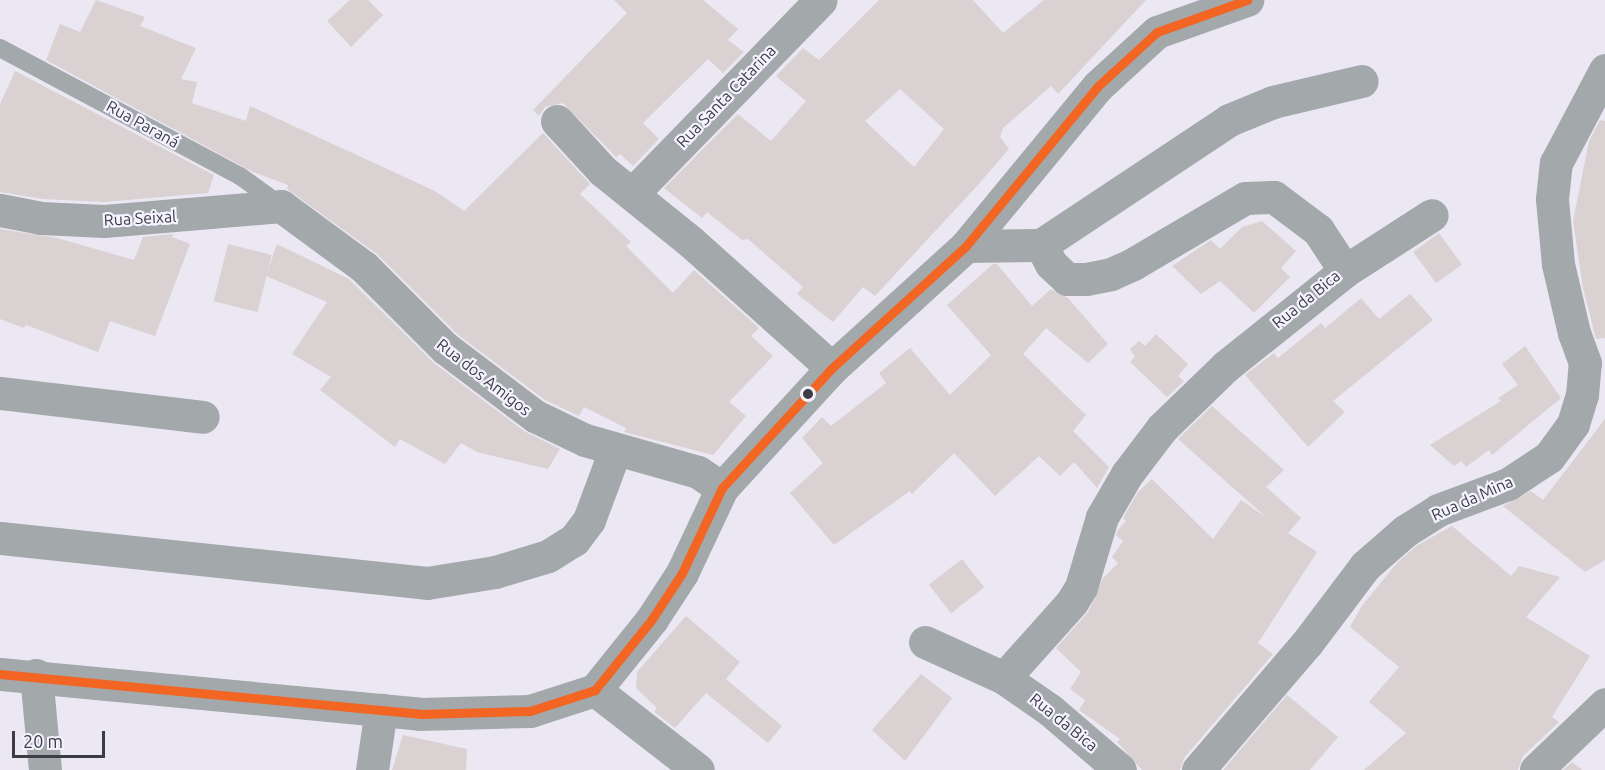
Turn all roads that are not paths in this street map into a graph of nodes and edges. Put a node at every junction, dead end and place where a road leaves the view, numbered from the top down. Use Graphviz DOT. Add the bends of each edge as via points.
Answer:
graph roads {
  1 [pos="821,0"];
  2 [pos="1247,0"];
  3 [pos="0,48"];
  4 [pos="1605,70"];
  5 [pos="1362,81"];
  6 [pos="557,121"];
  7 [pos="633,193"];
  8 [pos="281,206"];
  9 [pos="0,210"];
  10 [pos="1432,215"];
  11 [pos="1041,245"];
  12 [pos="966,246"];
  13 [pos="1345,271"];
  14 [pos="832,368"];
  15 [pos="0,393"];
  16 [pos="203,417"];
  17 [pos="615,450"];
  18 [pos="722,488"];
  19 [pos="0,538"];
  20 [pos="925,642"];
  21 [pos="0,674"];
  22 [pos="36,675"];
  23 [pos="1004,678"];
  24 [pos="594,690"];
  25 [pos="1605,704"];
  26 [pos="381,710"];
  27 [pos="45,770"];
  28 [pos="372,770"];
  29 [pos="698,770"];
  30 [pos="1120,770"];
  31 [pos="1198,770"];
  32 [pos="1536,770"];
  1 -- 7 [label="street, Rua Santa Catarina"];
  2 -- 12 [label="street" via="1172,24 1139,47 1056,131"];
  3 -- 8 [label="lane, Rua Paraná" via="240,176"];
  4 -- 31 [label="street, Rua da Mina" via="1556,163 1552,199 1558,264 1585,363 1582,395 1573,424 1549,457 1508,484 1438,510 1405,531 1365,566 1307,643"];
  5 -- 11 [label="street" via="1273,102 1229,120"];
  6 -- 7 [label="street" via="603,171"];
  7 -- 14 [label="street"];
  8 -- 9 [label="street, Rua Seixal" via="104,221 41,218"];
  8 -- 17 [label="street, Rua dos Amigos" via="364,267 429,334 535,416 555,428"];
  10 -- 13 [label="street"];
  11 -- 12 [label="street"];
  11 -- 13 [label="street, Rua da Bica" via="1051,264 1067,279 1111,274 1245,198 1274,197 1318,230"];
  12 -- 14 [label="street"];
  13 -- 23 [label="street, Rua da Bica" via="1226,366 1162,428 1101,517 1081,587 1072,602"];
  14 -- 18 [label="street"];
  15 -- 16 [label="street"];
  17 -- 18 [label="street, Rua dos Amigos" via="671,462"];
  17 -- 19 [label="street" via="589,520 574,540 548,556 495,572 427,583 222,558"];
  18 -- 24 [label="street" via="682,573 652,619"];
  20 -- 23 [label="street, Rua da Bica"];
  21 -- 22 [label="street"];
  22 -- 26 [label="street"];
  22 -- 27 [label="street"];
  23 -- 30 [label="street, Rua da Bica" via="1050,710"];
  24 -- 26 [label="street" via="530,711 420,714"];
  24 -- 29 [label="street"];
  25 -- 32 [label="street"];
  26 -- 28 [label="street"];
}
